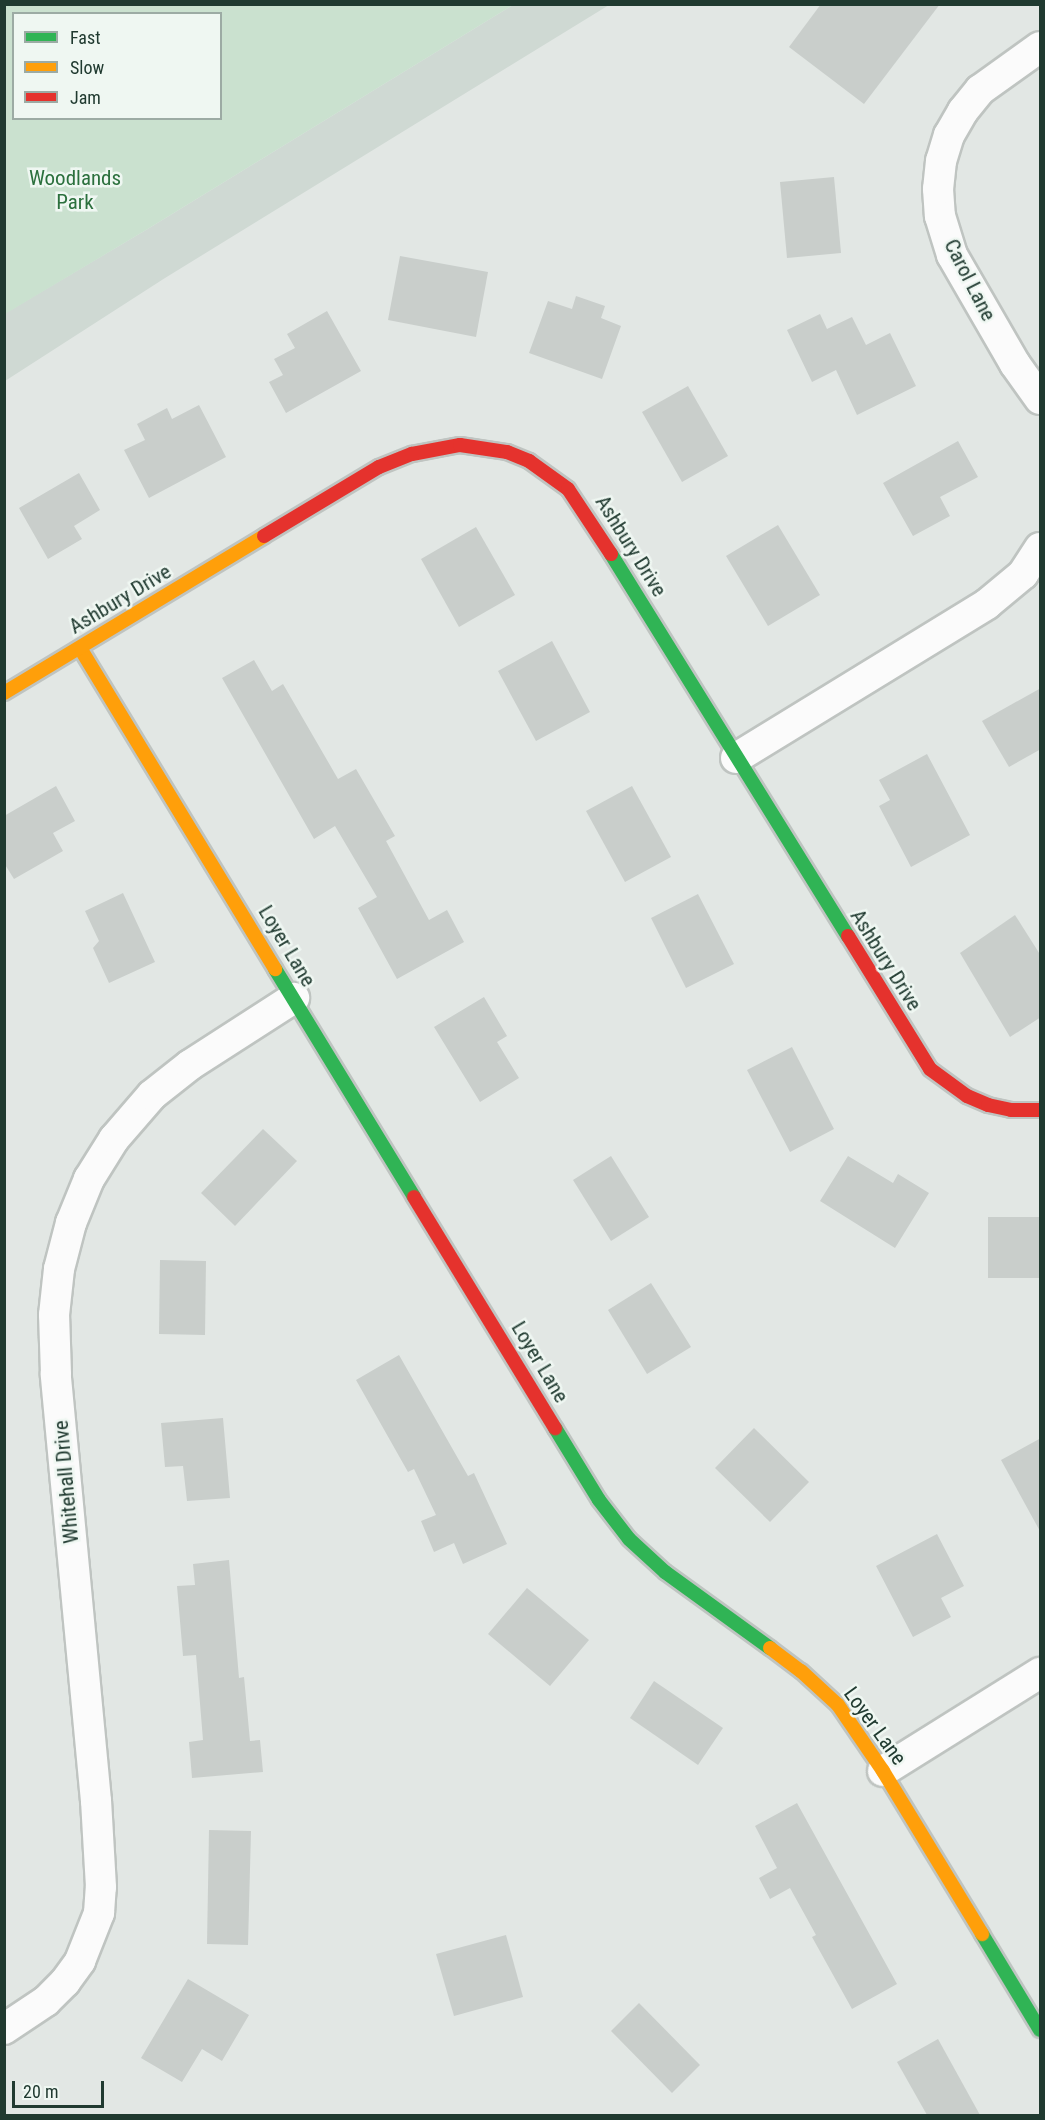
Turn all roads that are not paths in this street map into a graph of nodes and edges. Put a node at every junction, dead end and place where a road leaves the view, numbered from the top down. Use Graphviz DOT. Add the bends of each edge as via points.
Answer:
graph roads {
  1 [pos="1041,47"];
  2 [pos="1041,399"];
  3 [pos="1041,548"];
  4 [pos="80,648"];
  5 [pos="4,693"];
  6 [pos="736,758"];
  7 [pos="294,998"];
  8 [pos="1041,1110"];
  9 [pos="1041,1673"];
  10 [pos="883,1772"];
  11 [pos="4,2029"];
  12 [pos="1041,2030"];
  1 -- 2 [label="street, Carol Lane" via="980,90 963,111 949,135 938,189 940,216 952,255 1015,364"];
  3 -- 6 [label="street" via="1023,574 987,604"];
  4 -- 5 [label="street, Ashbury Drive"];
  4 -- 6 [label="street, Ashbury Drive" via="379,467 436,447 484,447 529,460 568,489"];
  4 -- 7 [label="street, Loyer Lane"];
  6 -- 8 [label="street, Ashbury Drive" via="930,1069 967,1096 988,1105"];
  7 -- 10 [label="street, Loyer Lane" via="599,1500 629,1539 665,1572 801,1671 838,1705"];
  7 -- 11 [label="street, Whitehall Drive" via="190,1065 152,1095 114,1139 89,1179 58,1269 56,1374 101,1887 99,1912 80,1961 46,2001"];
  9 -- 10 [label="street"];
  10 -- 12 [label="street, Loyer Lane"];
}
